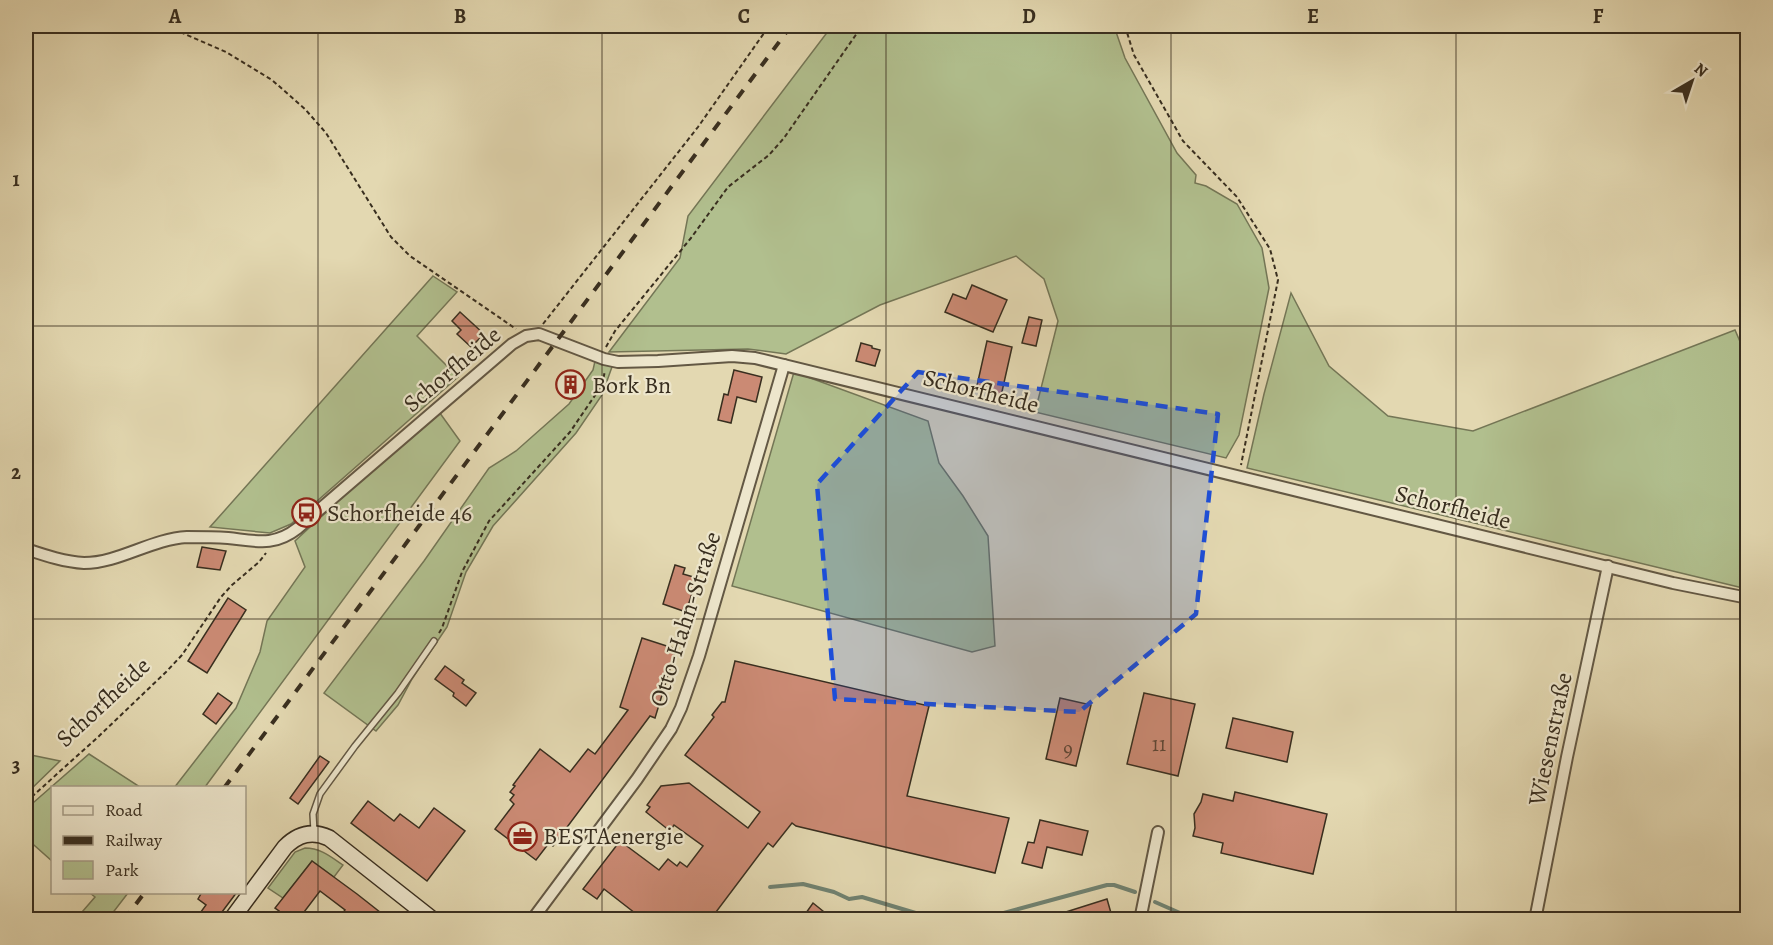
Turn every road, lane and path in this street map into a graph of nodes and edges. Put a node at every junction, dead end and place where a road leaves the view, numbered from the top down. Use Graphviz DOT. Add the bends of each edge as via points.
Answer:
graph roads {
  1 [pos="151,26"];
  2 [pos="769,26"];
  3 [pos="862,26"];
  4 [pos="1125,26"];
  5 [pos="529,335"];
  6 [pos="604,359"];
  7 [pos="784,365"];
  8 [pos="1238,476"];
  9 [pos="268,542"];
  10 [pos="26,549"];
  11 [pos="1608,566"];
  12 [pos="1748,598"];
  13 [pos="434,641"];
  14 [pos="26,802"];
  15 [pos="1158,832"];
  16 [pos="314,834"];
  17 [pos="231,920"];
  18 [pos="433,920"];
  19 [pos="532,920"];
  20 [pos="1140,920"];
  21 [pos="1535,920"];
  1 -- 5 [label="path" via="180,32 226,52 272,80 326,133 391,237 410,255"];
  2 -- 5 [label="path" via="698,127 546,321"];
  3 -- 6 [label="path" via="784,138 728,187 615,331"];
  4 -- 8 [label="path" via="1134,55 1183,141 1237,197 1270,249 1278,279"];
  5 -- 6 [label="street, Schorfheide" via="547,336"];
  5 -- 9 [label="street, Schorfheide" via="512,344 298,528"];
  6 -- 7 [label="street, Schorfheide" via="630,362 732,356"];
  6 -- 13 [label="path" via="602,384 570,432 489,521 462,572"];
  7 -- 8 [label="street, Schorfheide"];
  7 -- 19 [label="street, Otto-Hahn-Straße" via="681,708 660,747"];
  8 -- 11 [label="street, Schorfheide"];
  9 -- 10 [label="street, Schorfheide" via="176,538 85,563"];
  9 -- 14 [label="path, Schorfheide" via="266,554 221,597 182,655"];
  11 -- 12 [label="street, Schorfheide"];
  11 -- 21 [label="street, Wiesenstraße"];
  13 -- 16 [label="lane" via="320,794 313,814"];
  15 -- 20 [label="street"];
  16 -- 17 [label="street" via="304,834 285,847"];
  16 -- 18 [label="street" via="329,838"];
}
